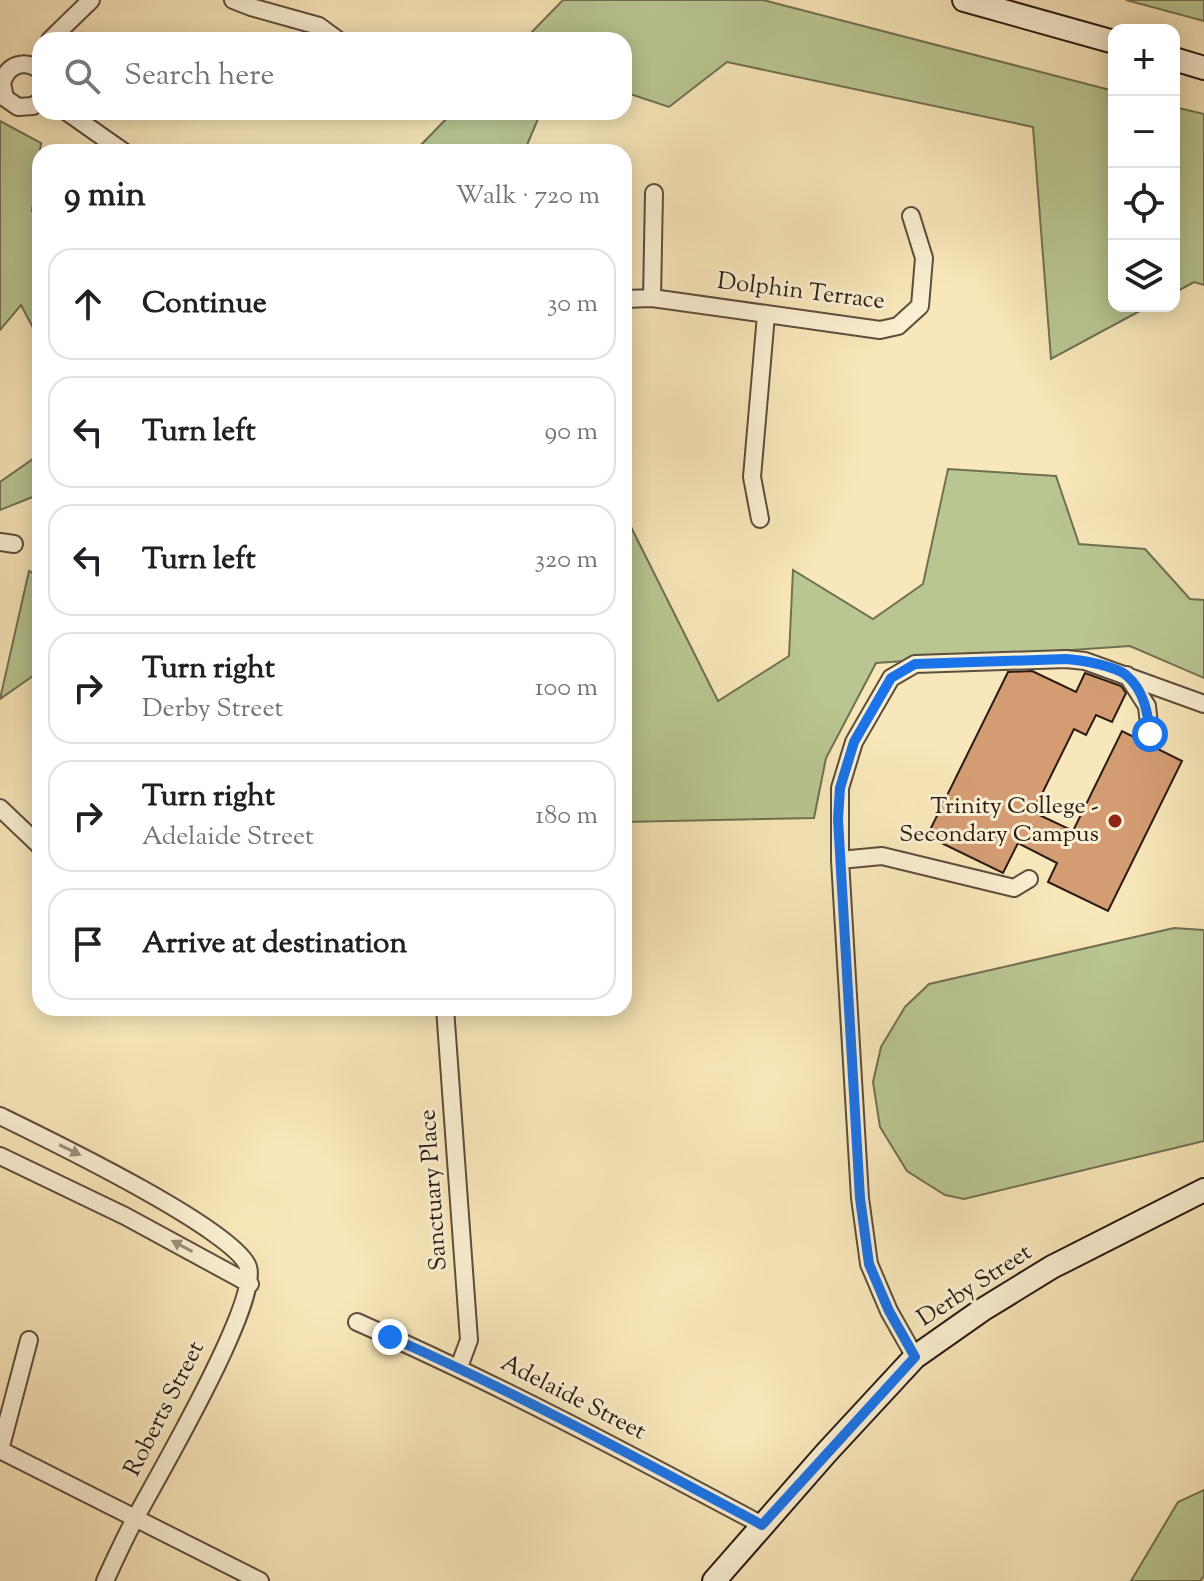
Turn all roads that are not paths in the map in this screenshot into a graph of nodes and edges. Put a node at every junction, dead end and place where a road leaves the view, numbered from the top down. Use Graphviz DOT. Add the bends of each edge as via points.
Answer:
graph roads {
  1 [pos="91,0"];
  2 [pos="233,0"];
  3 [pos="964,0"];
  4 [pos="58,32"];
  5 [pos="327,32"];
  6 [pos="1108,40"];
  7 [pos="1180,61"];
  8 [pos="32,63"];
  9 [pos="1204,68"];
  10 [pos="1,83"];
  11 [pos="32,106"];
  12 [pos="78,120"];
  13 [pos="113,144"];
  14 [pos="654,193"];
  15 [pos="911,216"];
  16 [pos="652,298"];
  17 [pos="632,299"];
  18 [pos="766,315"];
  19 [pos="760,519"];
  20 [pos="1127,675"];
  21 [pos="1204,704"];
  22 [pos="1150,734"];
  23 [pos="0,808"];
  24 [pos="32,838"];
  25 [pos="840,860"];
  26 [pos="1029,879"];
  27 [pos="446,1016"];
  28 [pos="0,1116"];
  29 [pos="0,1156"];
  30 [pos="1204,1190"];
  31 [pos="250,1284"];
  32 [pos="357,1322"];
  33 [pos="29,1340"];
  34 [pos="915,1357"];
  35 [pos="459,1367"];
  36 [pos="0,1450"];
  37 [pos="135,1518"];
  38 [pos="762,1525"];
  39 [pos="105,1581"];
  40 [pos="260,1581"];
  41 [pos="714,1581"];
  1 -- 4 [label="street"];
  2 -- 5 [label="street"];
  3 -- 6 [label="main road"];
  7 -- 9 [label="main road"];
  8 -- 10 [label="street" via="9,69"];
  10 -- 11 [label="street" via="5,98 18,107"];
  12 -- 13 [label="street"];
  14 -- 16 [label="street"];
  15 -- 18 [label="street, Dolphin Terrace" via="924,258 920,306 898,326 880,330"];
  16 -- 17 [label="street, Dolphin Terrace"];
  16 -- 18 [label="street, Dolphin Terrace"];
  18 -- 19 [label="street" via="752,477"];
  20 -- 21 [label="street"];
  20 -- 22 [label="street" via="1147,706"];
  20 -- 25 [label="street" via="1066,659 915,664 891,678 854,742 840,788"];
  23 -- 24 [label="street"];
  25 -- 26 [label="street" via="882,856 1014,888"];
  25 -- 34 [label="street" via="860,1198 869,1264"];
  27 -- 35 [label="street, Sanctuary Place" via="469,1340"];
  28 -- 31 [label="street, one-way" via="93,1161 195,1222 241,1255"];
  31 -- 29 [label="street, one-way"];
  30 -- 34 [label="main road, Derby Street" via="1052,1267"];
  31 -- 37 [label="street, Roberts Street" via="193,1413"];
  32 -- 35 [label="street, Adelaide Street"];
  33 -- 36 [label="street"];
  34 -- 38 [label="main road, Derby Street"];
  35 -- 38 [label="street, Adelaide Street"];
  36 -- 37 [label="street"];
  37 -- 39 [label="street, Roberts Street"];
  37 -- 40 [label="street"];
  38 -- 41 [label="main road, Derby Street"];
}
